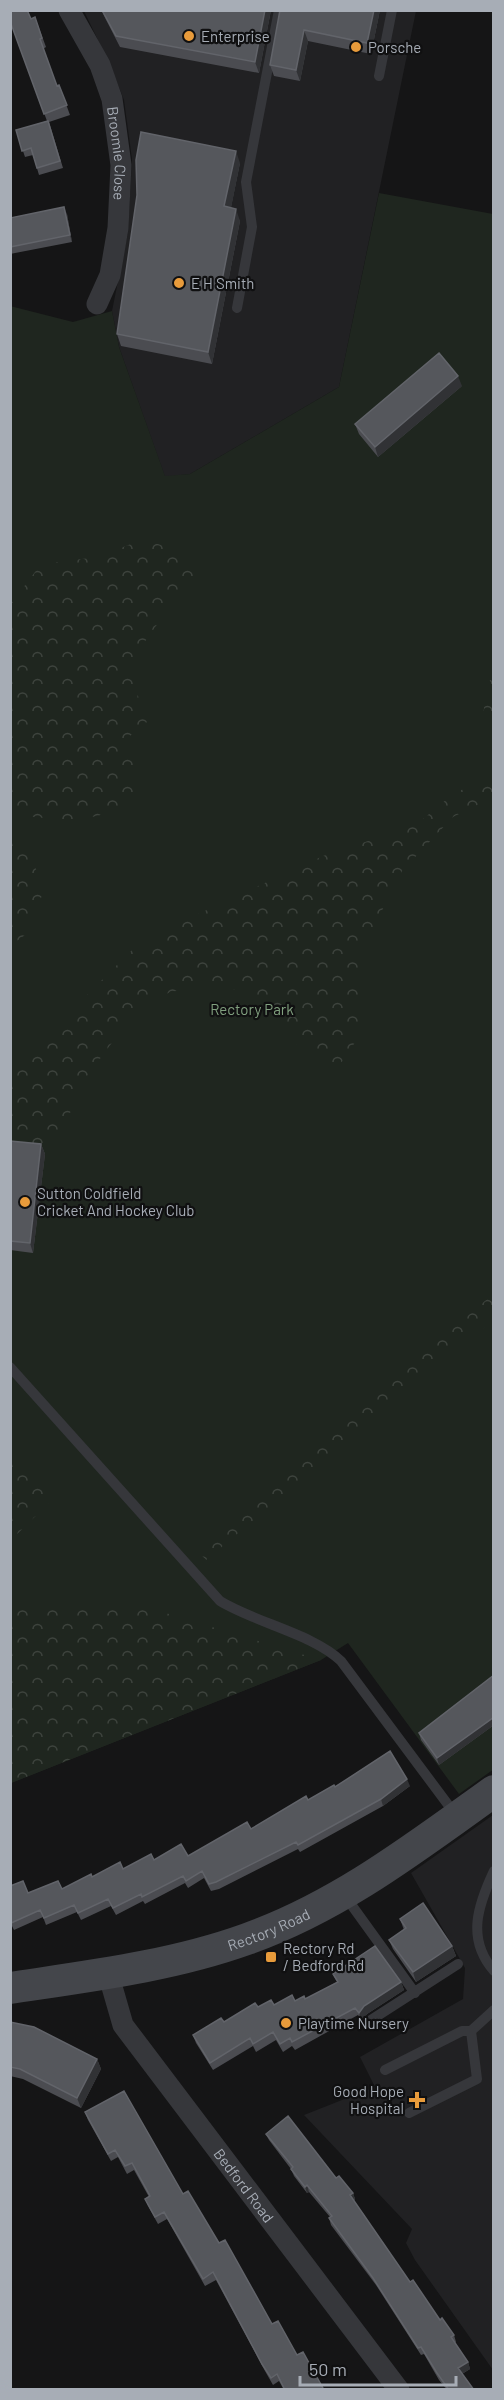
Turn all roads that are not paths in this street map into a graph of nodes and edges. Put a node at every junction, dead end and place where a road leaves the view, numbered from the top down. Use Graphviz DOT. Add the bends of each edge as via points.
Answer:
graph roads {
  1 [pos="69,10"];
  2 [pos="279,10"];
  3 [pos="392,10"];
  4 [pos="379,76"];
  5 [pos="97,304"];
  6 [pos="237,308"];
  7 [pos="10,1367"];
  8 [pos="494,1791"];
  9 [pos="457,1817"];
  10 [pos="494,1871"];
  11 [pos="343,1893"];
  12 [pos="458,1964"];
  13 [pos="494,1971"];
  14 [pos="108,1973"];
  15 [pos="10,1988"];
  16 [pos="415,1993"];
  17 [pos="494,2010"];
  18 [pos="371,2020"];
  19 [pos="471,2031"];
  20 [pos="385,2070"];
  21 [pos="409,2113"];
  22 [pos="399,2390"];
  1 -- 5 [label="street, Broomie Close" via="100,64 112,99 121,165 118,228 110,275"];
  2 -- 6 [label="lane" via="246,182 252,227"];
  3 -- 4 [label="lane"];
  7 -- 9 [label="lane" via="220,1601 241,1614 320,1646 341,1661"];
  8 -- 9 [label="street, Rectory Road"];
  9 -- 11 [label="street, Rectory Road"];
  10 -- 13 [label="lane" via="481,1899 477,1927 478,1945"];
  11 -- 14 [label="street, Rectory Road" via="294,1920 247,1939"];
  11 -- 16 [label="lane"];
  12 -- 16 [label="lane"];
  14 -- 15 [label="street, Rectory Road"];
  14 -- 22 [label="street, Bedford Road" via="123,2025"];
  16 -- 18 [label="lane"];
  17 -- 19 [label="lane"];
  19 -- 20 [label="lane" via="462,2031"];
  19 -- 21 [label="lane" via="477,2079"];
}
